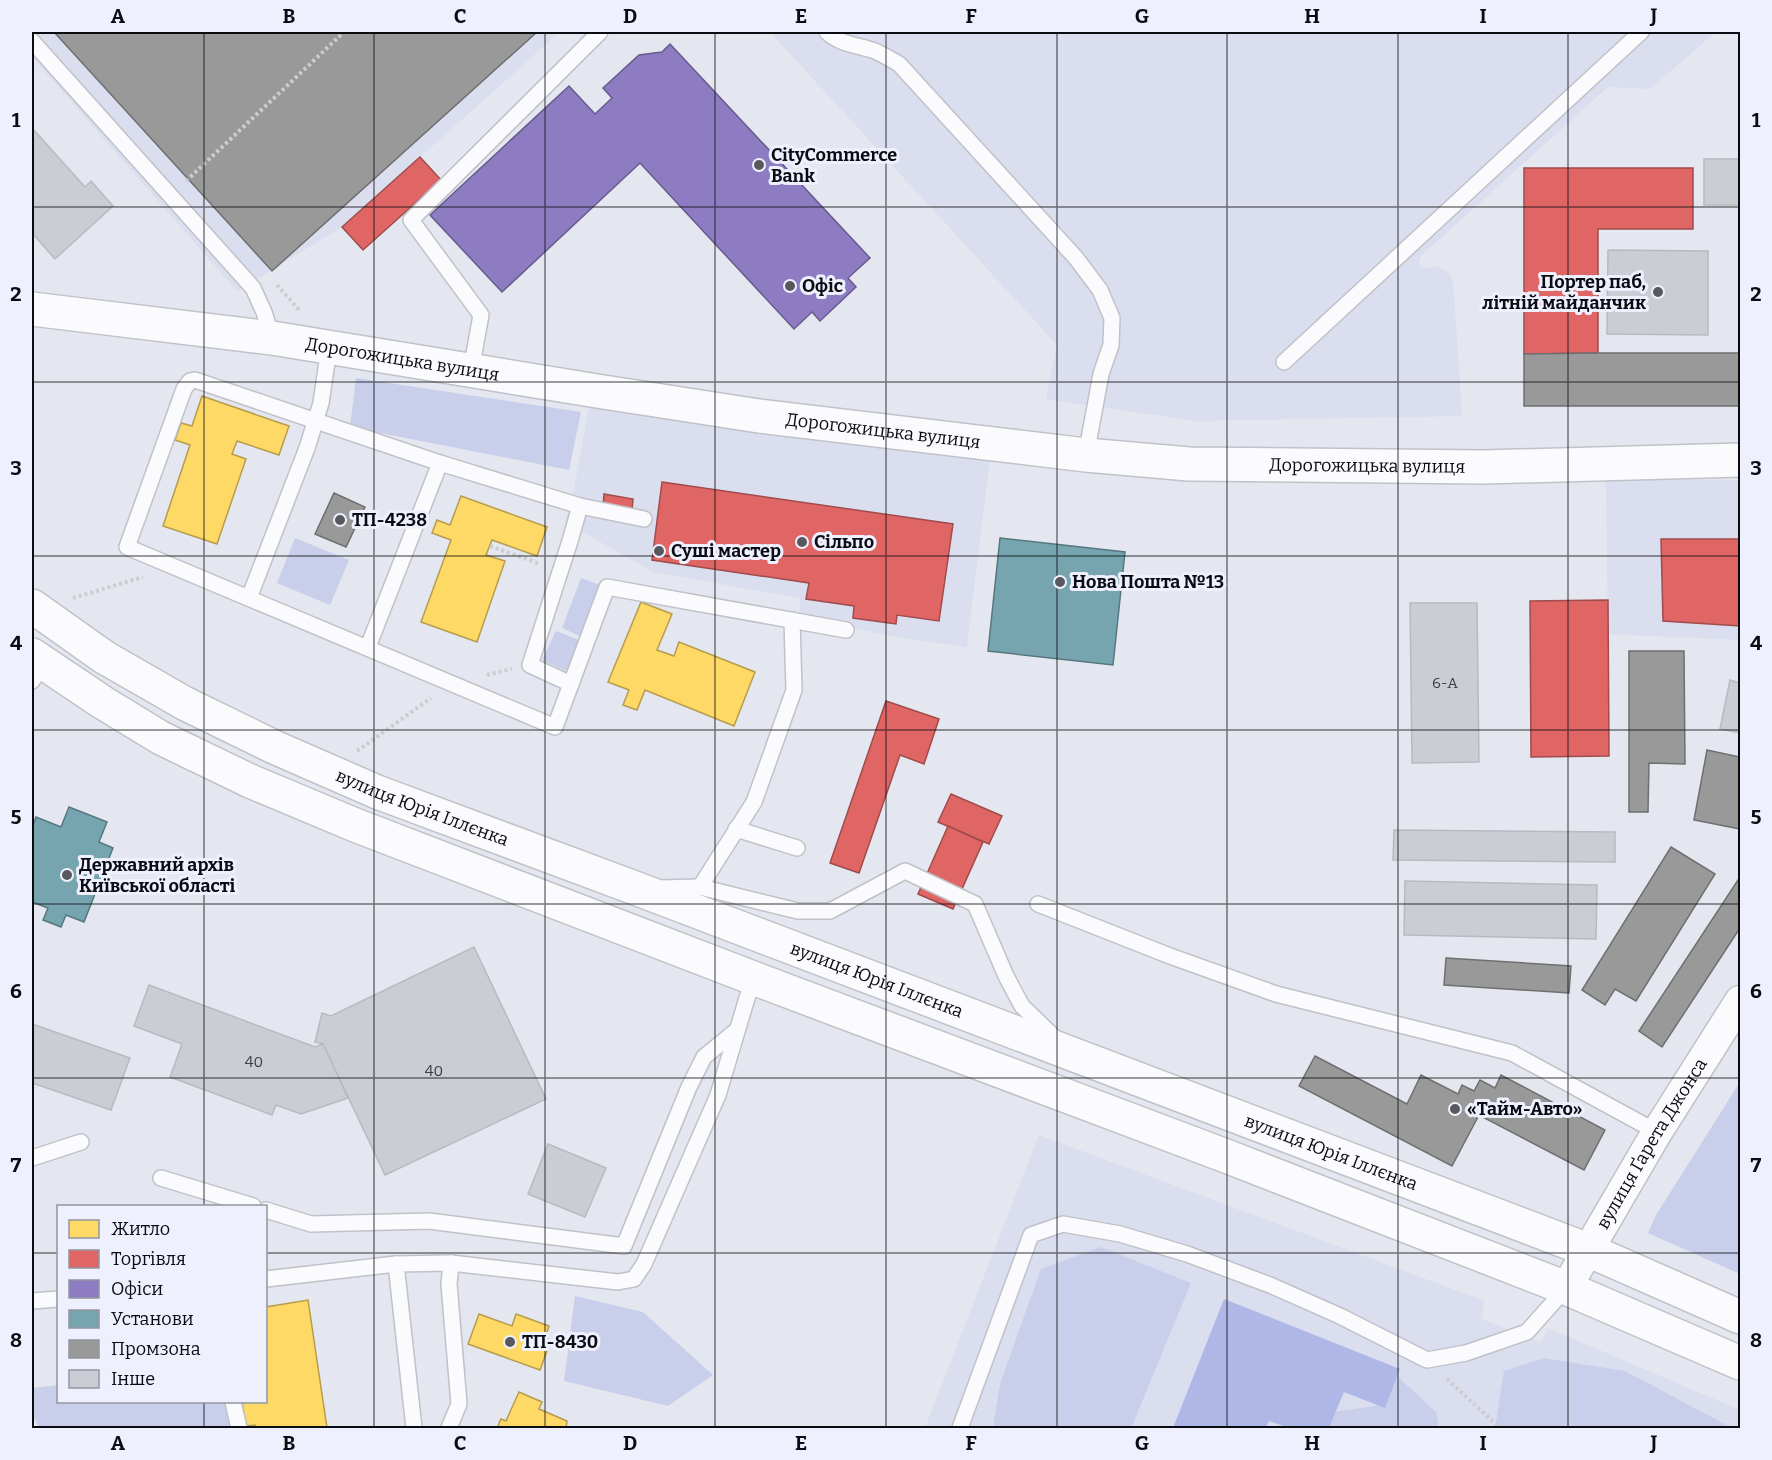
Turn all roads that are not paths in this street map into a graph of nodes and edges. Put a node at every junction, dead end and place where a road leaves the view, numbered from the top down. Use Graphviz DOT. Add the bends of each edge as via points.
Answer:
graph roads {
  1 [pos="600,32"];
  2 [pos="827,32"];
  3 [pos="1641,32"];
  4 [pos="32,41"];
  5 [pos="32,309"];
  6 [pos="272,338"];
  7 [pos="329,348"];
  8 [pos="1284,362"];
  9 [pos="471,370"];
  10 [pos="315,422"];
  11 [pos="1086,455"];
  12 [pos="1740,460"];
  13 [pos="440,463"];
  14 [pos="580,506"];
  15 [pos="644,519"];
  16 [pos="249,598"];
  17 [pos="32,606"];
  18 [pos="792,620"];
  19 [pos="846,630"];
  20 [pos="368,647"];
  21 [pos="36,666"];
  22 [pos="571,684"];
  23 [pos="736,829"];
  24 [pos="797,848"];
  25 [pos="700,887"];
  26 [pos="636,888"];
  27 [pos="1038,904"];
  28 [pos="753,978"];
  29 [pos="1740,1001"];
  30 [pos="738,1030"];
  31 [pos="1073,1055"];
  32 [pos="1657,1132"];
  33 [pos="81,1142"];
  34 [pos="32,1158"];
  35 [pos="161,1178"];
  36 [pos="250,1205"];
  37 [pos="267,1210"];
  38 [pos="1588,1250"];
  39 [pos="451,1263"];
  40 [pos="396,1264"];
  41 [pos="267,1279"];
  42 [pos="1566,1288"];
  43 [pos="57,1299"];
  44 [pos="32,1301"];
  45 [pos="1740,1317"];
  46 [pos="1740,1363"];
  47 [pos="233,1403"];
  48 [pos="239,1428"];
  49 [pos="414,1428"];
  50 [pos="449,1428"];
  51 [pos="960,1428"];
  1 -- 9 [label="lane" via="411,220 481,315"];
  2 -- 11 [label="lane" via="899,64 1076,258 1100,290 1112,318 1111,345 1101,374"];
  3 -- 8 [label="lane"];
  4 -- 6 [label="lane" via="253,288"];
  5 -- 6 [label="main road, Дорогожицька вулиця"];
  6 -- 7 [label="main road, Дорогожицька вулиця"];
  7 -- 9 [label="main road, Дорогожицька вулиця"];
  7 -- 10 [label="lane"];
  9 -- 11 [label="main road, Дорогожицька вулиця" via="759,416"];
  10 -- 13 [label="lane"];
  10 -- 16 [label="lane"];
  10 -- 16 [label="lane" via="200,381 186,384 127,548"];
  11 -- 12 [label="main road, Дорогожицька вулиця" via="1190,464 1484,467"];
  13 -- 14 [label="lane"];
  13 -- 20 [label="lane"];
  14 -- 15 [label="lane"];
  14 -- 22 [label="lane" via="530,665"];
  16 -- 20 [label="lane"];
  17 -- 26 [label="main road, вулиця Юрія Іллєнка" via="104,657 184,704 274,747 377,792"];
  18 -- 19 [label="lane"];
  18 -- 22 [label="lane" via="607,587"];
  18 -- 23 [label="lane" via="794,690 754,802"];
  20 -- 22 [label="lane" via="555,727"];
  21 -- 28 [label="main road" via="161,738 250,781"];
  23 -- 24 [label="lane"];
  23 -- 25 [label="lane"];
  25 -- 26 [label="lane"];
  25 -- 31 [label="lane" via="798,911 830,911 905,871 975,904 1022,1006"];
  26 -- 31 [label="main road, вулиця Юрія Іллєнка"];
  27 -- 32 [label="lane" via="1275,994 1512,1053"];
  28 -- 30 [label="lane"];
  28 -- 42 [label="main road"];
  29 -- 32 [label="street, вулиця Ґарета Джонса"];
  30 -- 37 [label="lane" via="704,1057 624,1246 429,1221 311,1224"];
  30 -- 39 [label="lane" via="718,1095 634,1279 618,1282"];
  31 -- 38 [label="main road, вулиця Юрія Іллєнка"];
  32 -- 38 [label="street, вулиця Ґарета Джонса"];
  33 -- 34 [label="lane"];
  35 -- 36 [label="lane"];
  38 -- 42 [label="street, вулиця Ґарета Джонса"];
  38 -- 45 [label="main road, вулиця Юрія Іллєнка"];
  39 -- 40 [label="lane"];
  39 -- 50 [label="lane" via="449,1284 459,1404"];
  40 -- 41 [label="lane"];
  40 -- 49 [label="lane"];
  42 -- 46 [label="main road"];
  42 -- 51 [label="lane" via="1527,1332 1466,1353 1427,1360 1270,1285 1120,1234 1063,1224 1031,1235"];
  43 -- 44 [label="lane"];
  47 -- 48 [label="lane"];
}
